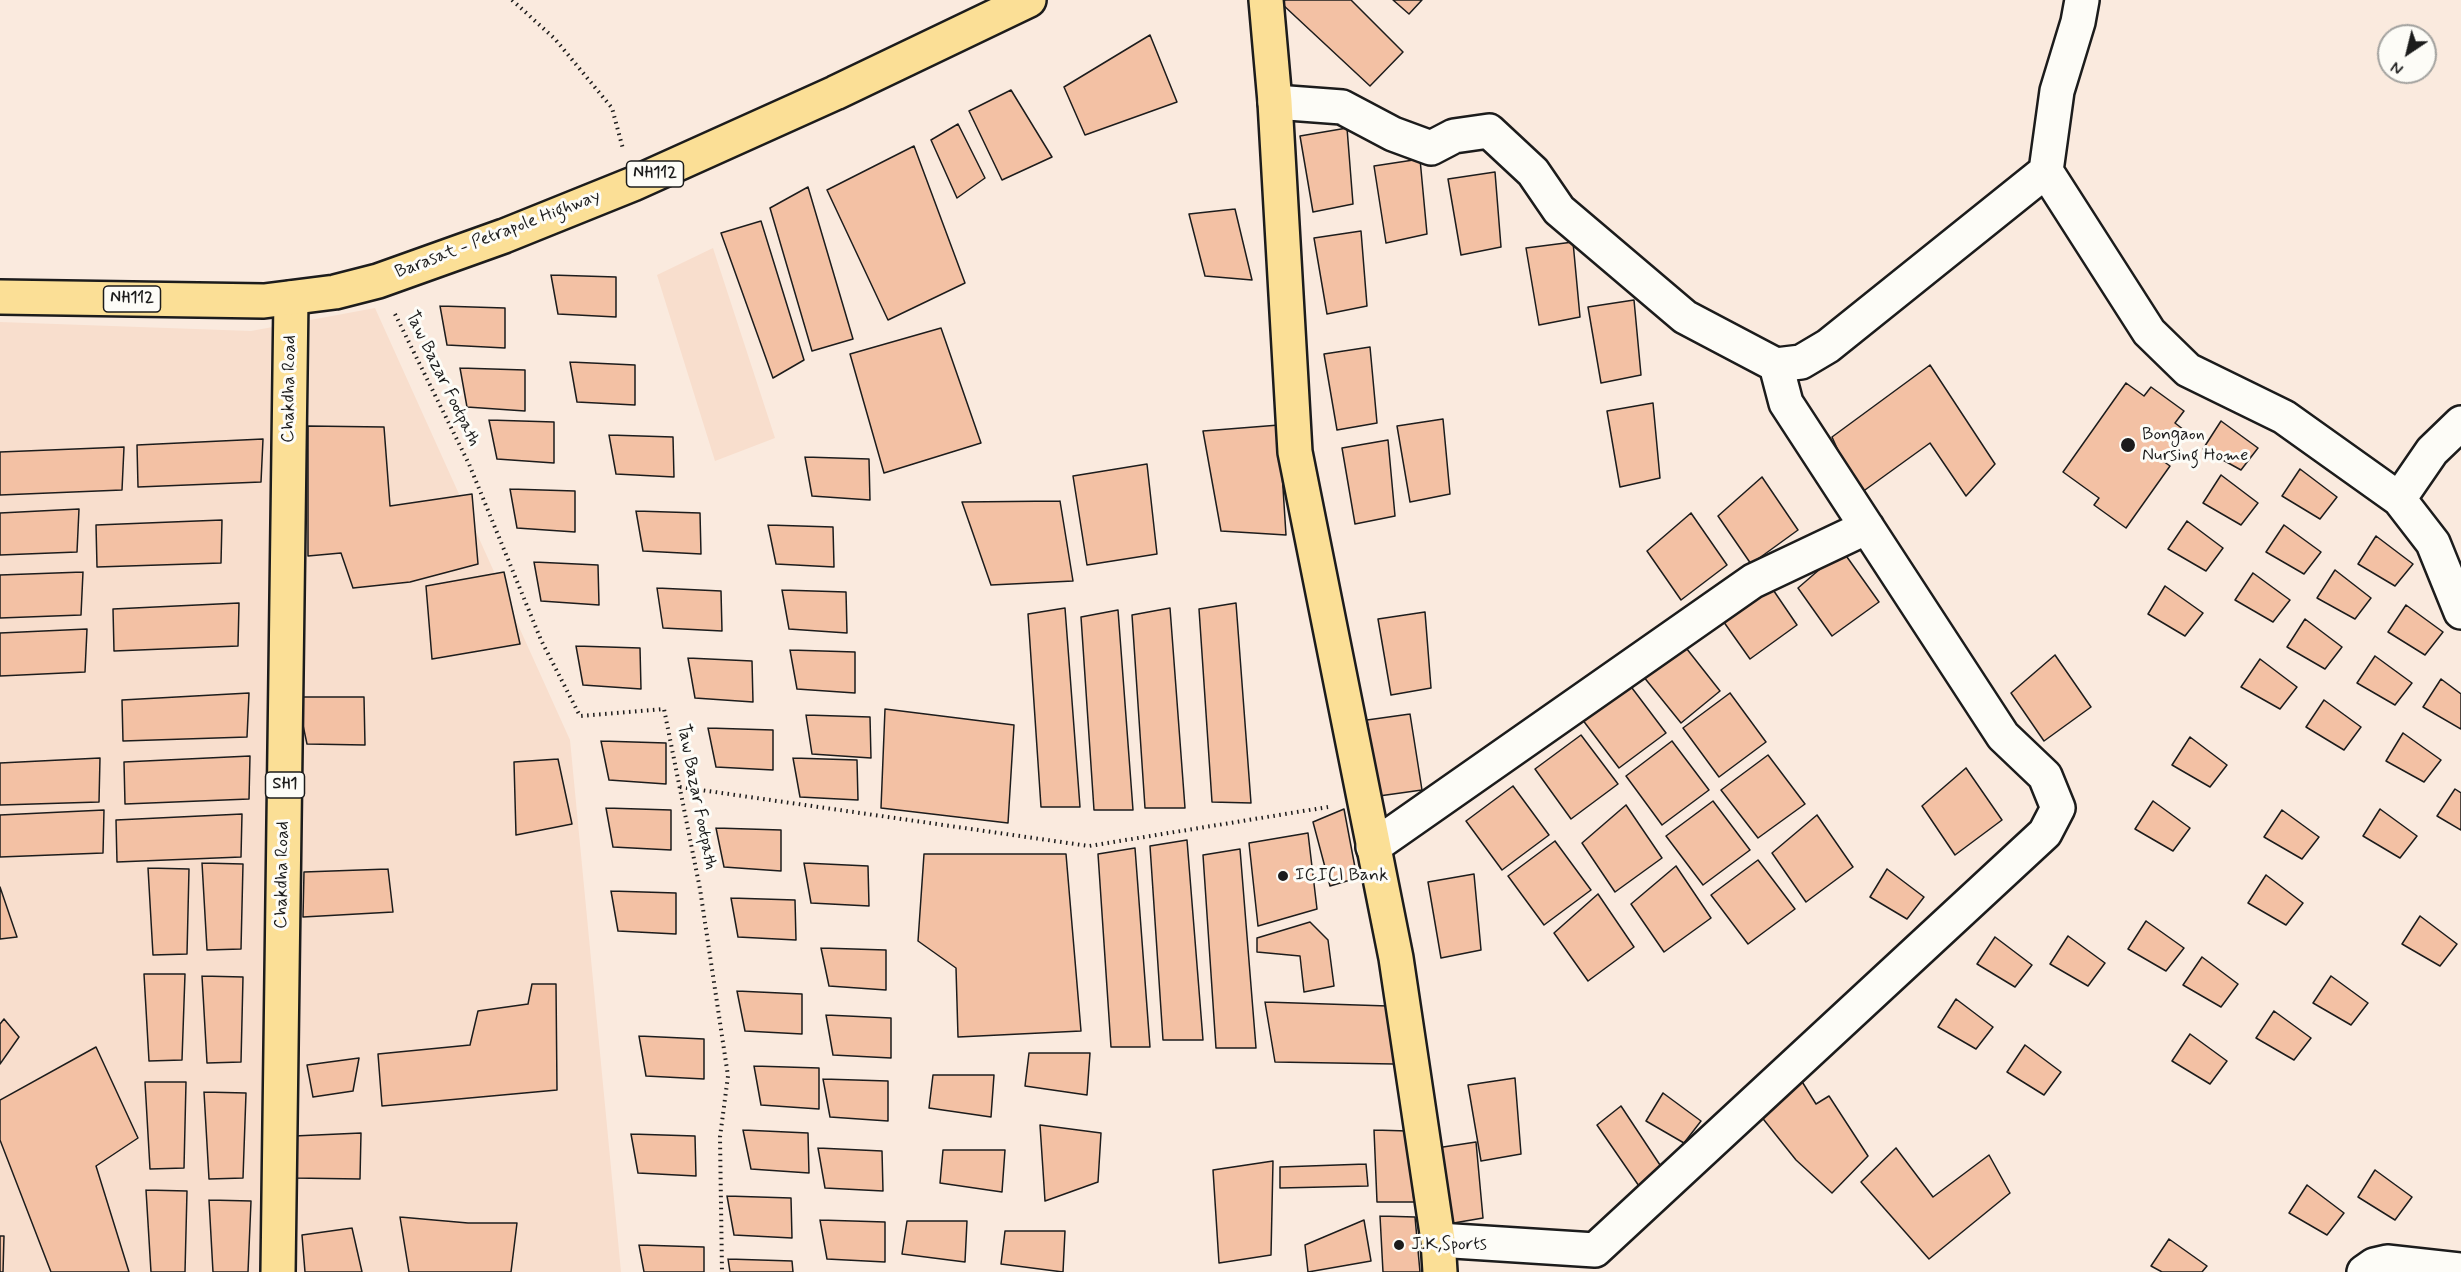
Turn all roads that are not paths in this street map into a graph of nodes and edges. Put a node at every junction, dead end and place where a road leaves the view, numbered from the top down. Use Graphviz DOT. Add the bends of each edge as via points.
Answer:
graph roads {
  1 [pos="1029,0"];
  2 [pos="1266,0"];
  3 [pos="2082,0"];
  4 [pos="1275,102"];
  5 [pos="2046,171"];
  6 [pos="0,297"];
  7 [pos="291,298"];
  8 [pos="1776,365"];
  9 [pos="2461,423"];
  10 [pos="2399,499"];
  11 [pos="1867,527"];
  12 [pos="2461,612"];
  13 [pos="1374,847"];
  14 [pos="1439,1256"];
  15 [pos="2461,1270"];
  16 [pos="278,1272"];
  17 [pos="2364,1272"];
  1 -- 7 [label="main road, Barasat - Petrapole Highway / NH112" via="633,184 378,281"];
  2 -- 4 [label="main road"];
  3 -- 5 [label="street" via="2057,91"];
  4 -- 8 [label="street" via="1342,107 1393,134 1431,148 1454,136 1490,131 1533,172 1560,210 1685,317"];
  4 -- 13 [label="main road" via="1296,452"];
  5 -- 8 [label="street" via="1828,346 1801,362"];
  5 -- 10 [label="street" via="2149,332 2188,370 2284,417"];
  6 -- 7 [label="main road, Barasat - Petrapole Highway / NH112" via="264,301"];
  7 -- 16 [label="main road, Chakdha Road / SH1"];
  8 -- 11 [label="street" via="1786,404"];
  9 -- 10 [label="street" via="2432,451"];
  10 -- 12 [label="street" via="2433,543"];
  11 -- 13 [label="street" via="1753,581"];
  11 -- 14 [label="street" via="2003,736 2045,776 2058,808 2045,833 1595,1250"];
  13 -- 14 [label="main road" via="1395,958"];
  15 -- 17 [label="street" via="2386,1262"];
}
